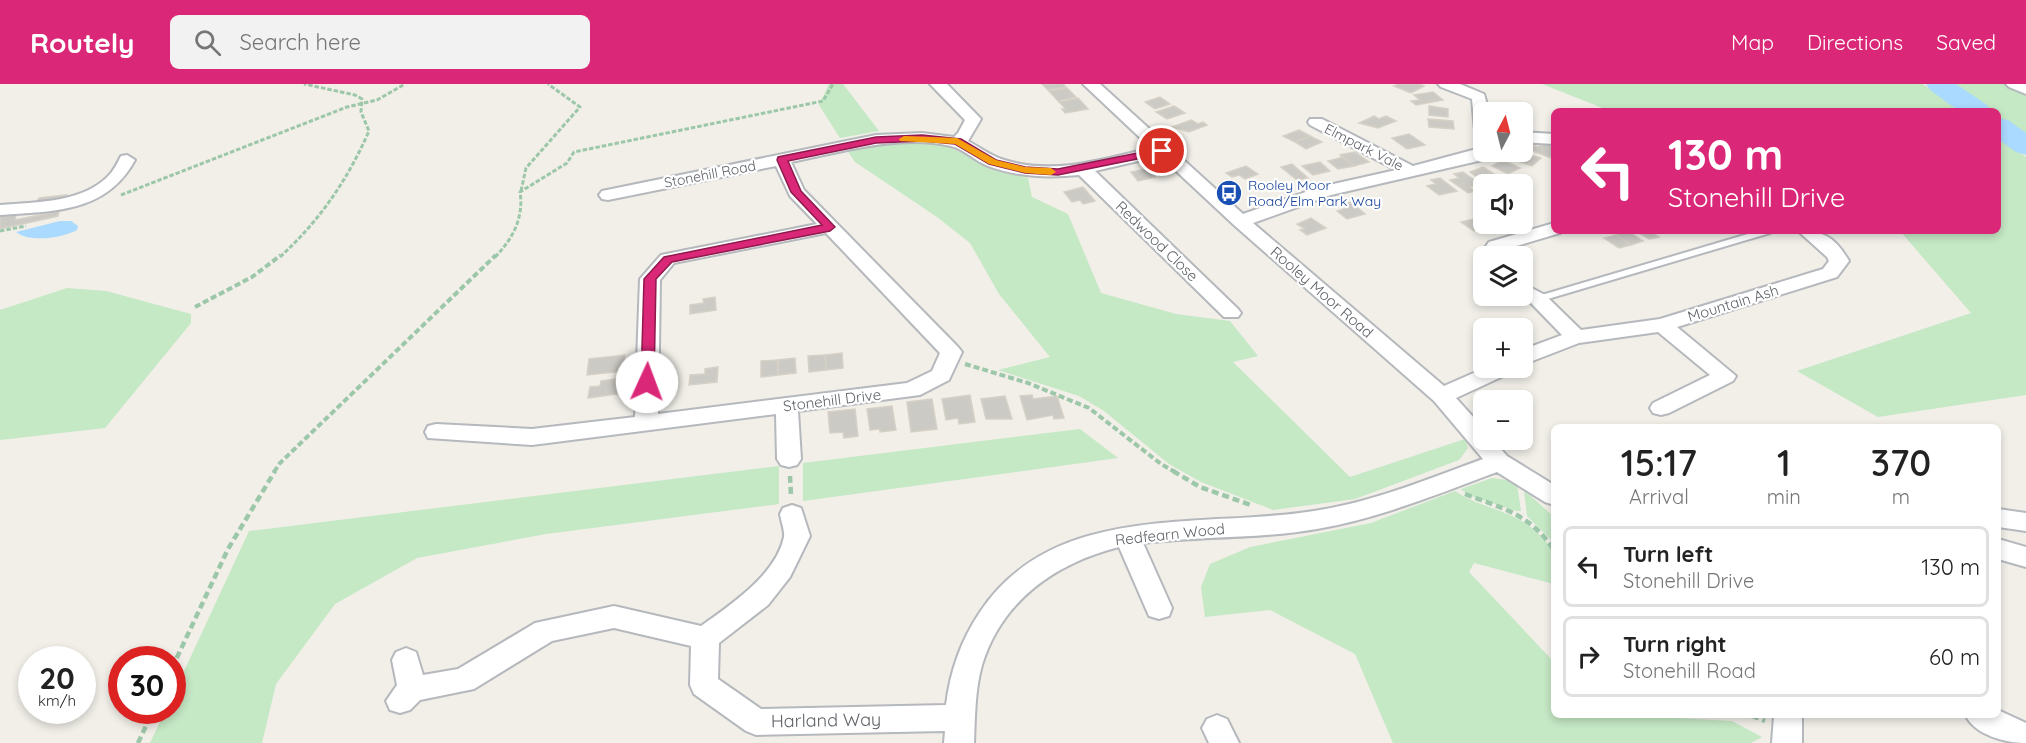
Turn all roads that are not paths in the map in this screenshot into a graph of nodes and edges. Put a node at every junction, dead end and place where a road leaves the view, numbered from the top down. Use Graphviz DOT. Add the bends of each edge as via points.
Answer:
graph roads {
  1 [pos="938,84"];
  2 [pos="1091,84"];
  3 [pos="1446,84"];
  4 [pos="2014,84"];
  5 [pos="2026,89"];
  6 [pos="1480,102"];
  7 [pos="1316,122"];
  8 [pos="1533,138"];
  9 [pos="1551,139"];
  10 [pos="957,141"];
  11 [pos="1162,151"];
  12 [pos="1473,157"];
  13 [pos="127,160"];
  14 [pos="782,160"];
  15 [pos="1083,169"];
  16 [pos="1412,171"];
  17 [pos="608,195"];
  18 [pos="0,210"];
  19 [pos="1240,221"];
  20 [pos="830,227"];
  21 [pos="1551,231"];
  22 [pos="1756,234"];
  23 [pos="1811,234"];
  24 [pos="1496,246"];
  25 [pos="1533,293"];
  26 [pos="1533,297"];
  27 [pos="1231,313"];
  28 [pos="1662,325"];
  29 [pos="1576,337"];
  30 [pos="1533,353"];
  31 [pos="1481,378"];
  32 [pos="1442,396"];
  33 [pos="787,406"];
  34 [pos="1661,408"];
  35 [pos="646,423"];
  36 [pos="436,432"];
  37 [pos="789,459"];
  38 [pos="1499,462"];
  39 [pos="1551,494"];
  40 [pos="792,514"];
  41 [pos="2001,518"];
  42 [pos="2026,522"];
  43 [pos="1127,536"];
  44 [pos="2001,550"];
  45 [pos="2026,557"];
  46 [pos="1159,609"];
  47 [pos="705,638"];
  48 [pos="406,660"];
  49 [pos="1788,718"];
  50 [pos="1985,718"];
  51 [pos="959,730"];
  52 [pos="2026,737"];
  53 [pos="1787,743"];
  1 -- 10 [label="street" via="974,119 965,136"];
  2 -- 11 [label="street, Rooley Moor Road"];
  3 -- 6 [label="street" via="1479,97"];
  4 -- 5 [label="street"];
  7 -- 16 [label="street, Elmpark Vale"];
  8 -- 9 [label="street"];
  10 -- 14 [label="street, Stonehill Road" via="876,140"];
  10 -- 15 [label="street, Stonehill Road" via="993,162 1025,170"];
  11 -- 15 [label="street, Stonehill Road"];
  11 -- 19 [label="street, Rooley Moor Road"];
  12 -- 16 [label="street"];
  13 -- 18 [label="street" via="123,171 110,183 69,203"];
  14 -- 17 [label="street, Stonehill Road"];
  14 -- 20 [label="street" via="796,192"];
  15 -- 27 [label="street, Redwood Close"];
  16 -- 19 [label="street" via="1326,191"];
  19 -- 32 [label="street, Rooley Moor Road"];
  20 -- 33 [label="street, Stonehill Drive" via="951,352 941,375 912,390"];
  20 -- 35 [label="street" via="668,259 650,279"];
  21 -- 24 [label="street"];
  22 -- 25 [label="lane"];
  23 -- 28 [label="street, Mountain Ash" via="1837,255 1839,261 1830,273"];
  26 -- 29 [label="street"];
  28 -- 29 [label="street, Mountain Ash"];
  28 -- 34 [label="street" via="1725,376"];
  29 -- 30 [label="street, Mountain Ash"];
  31 -- 32 [label="street"];
  32 -- 38 [label="street, Rooley Moor Road"];
  33 -- 35 [label="street, Stonehill Drive"];
  33 -- 37 [label="street"];
  35 -- 36 [label="street, Stonehill Drive" via="532,437"];
  38 -- 39 [label="street, Rooley Moor Road"];
  38 -- 43 [label="street, Redfearn Wood" via="1383,504 1317,520"];
  40 -- 47 [label="street" via="797,536 781,570 759,598"];
  41 -- 42 [label="street"];
  43 -- 46 [label="street"];
  43 -- 51 [label="street, Redfearn Wood" via="1054,560 1012,588 984,624 971,655"];
  44 -- 45 [label="street"];
  47 -- 48 [label="street" via="614,617 545,631 464,680 406,695"];
  47 -- 51 [label="street, Harland Way" via="704,685 756,722"];
  49 -- 53 [label="street"];
  50 -- 52 [label="street"];
}
